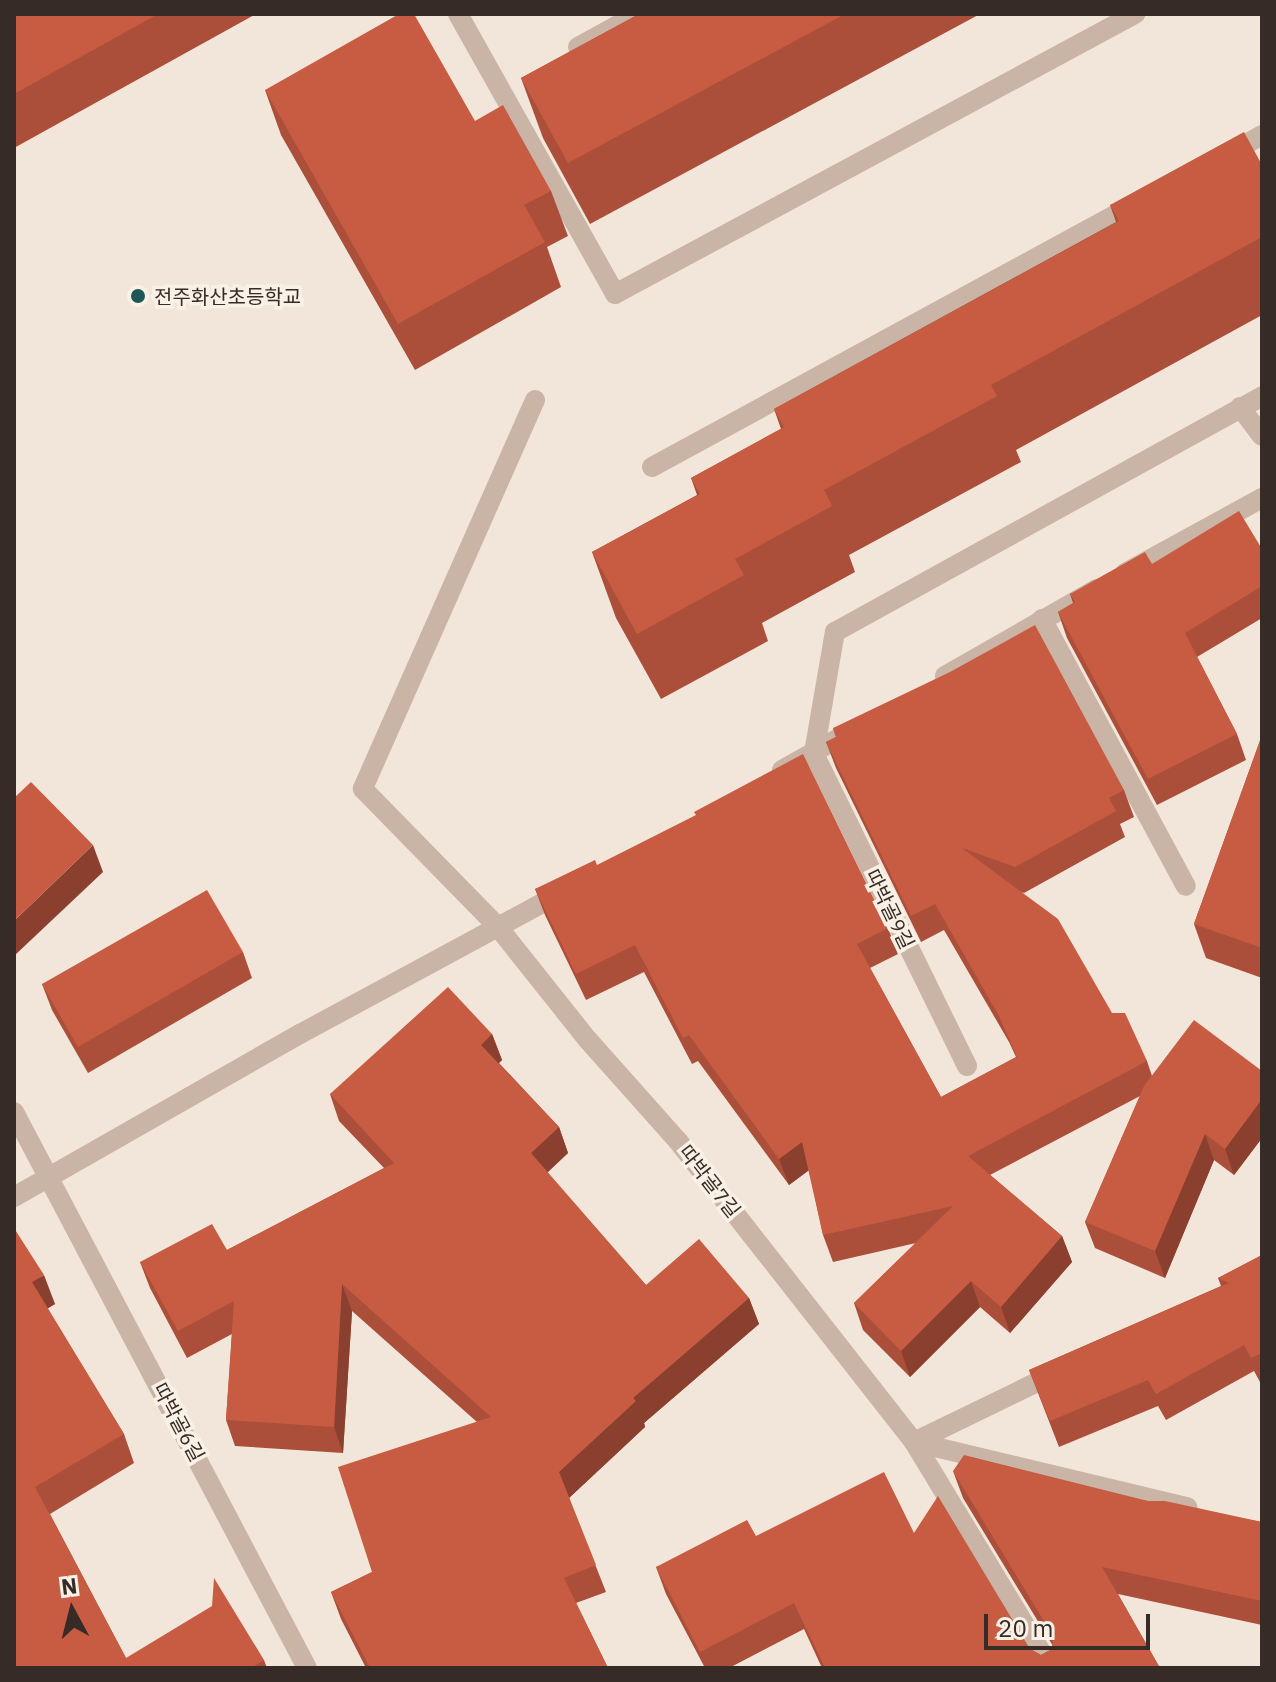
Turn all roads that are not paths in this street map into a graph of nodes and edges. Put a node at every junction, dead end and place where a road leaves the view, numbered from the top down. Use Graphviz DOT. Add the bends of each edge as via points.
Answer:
graph roads {
  1 [pos="458,14"];
  2 [pos="638,14"];
  3 [pos="1135,14"];
  4 [pos="555,60"];
  5 [pos="1262,135"];
  6 [pos="1207,166"];
  7 [pos="1151,196"];
  8 [pos="1262,396"];
  9 [pos="535,400"];
  10 [pos="1240,407"];
  11 [pos="1262,436"];
  12 [pos="652,467"];
  13 [pos="1262,498"];
  14 [pos="1042,619"];
  15 [pos="921,690"];
  16 [pos="868,721"];
  17 [pos="814,753"];
  18 [pos="760,783"];
  19 [pos="585,880"];
  20 [pos="1186,886"];
  21 [pos="498,927"];
  22 [pos="967,1066"];
  23 [pos="14,1112"];
  24 [pos="51,1176"];
  25 [pos="14,1197"];
  26 [pos="1081,1361"];
  27 [pos="914,1442"];
  28 [pos="1202,1511"];
  29 [pos="307,1668"];
  30 [pos="1051,1668"];
  1 -- 3 [label="street" via="508,86 615,294"];
  2 -- 4 [label="street"];
  5 -- 6 [label="street"];
  7 -- 12 [label="street"];
  8 -- 10 [label="street"];
  9 -- 21 [label="street, 따박골7길" via="363,789"];
  10 -- 11 [label="street"];
  10 -- 17 [label="street" via="835,632"];
  13 -- 14 [label="street"];
  14 -- 15 [label="street"];
  14 -- 20 [label="street"];
  16 -- 17 [label="street"];
  17 -- 18 [label="street"];
  17 -- 22 [label="street, 따박골9길"];
  19 -- 21 [label="street"];
  21 -- 24 [label="street"];
  21 -- 27 [label="street, 따박골7길" via="678,1141"];
  23 -- 24 [label="street, 따박골6길"];
  24 -- 25 [label="street"];
  24 -- 29 [label="street, 따박골6길"];
  26 -- 27 [label="street"];
  27 -- 28 [label="street"];
  27 -- 30 [label="street, 따박골7길"];
}
